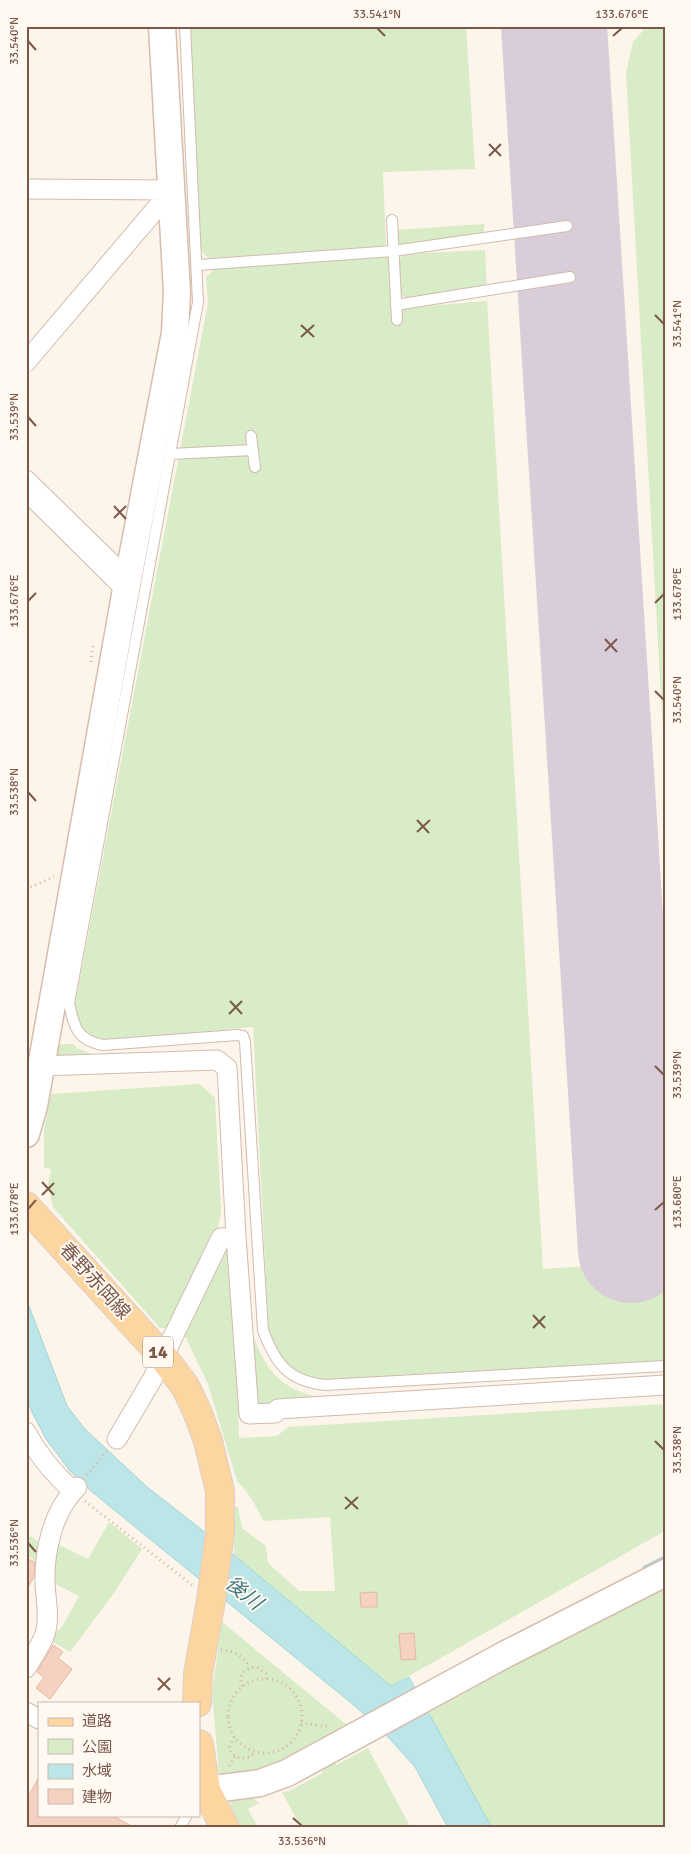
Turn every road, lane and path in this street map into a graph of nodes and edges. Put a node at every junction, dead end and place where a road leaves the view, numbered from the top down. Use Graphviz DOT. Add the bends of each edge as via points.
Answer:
graph roads {
  1 [pos="162,26"];
  2 [pos="184,26"];
  3 [pos="26,189"];
  4 [pos="172,190"];
  5 [pos="392,220"];
  6 [pos="567,226"];
  7 [pos="394,251"];
  8 [pos="198,265"];
  9 [pos="570,277"];
  10 [pos="396,305"];
  11 [pos="397,320"];
  12 [pos="26,362"];
  13 [pos="251,436"];
  14 [pos="253,450"];
  15 [pos="170,454"];
  16 [pos="254,467"];
  17 [pos="26,480"];
  18 [pos="26,497"];
  19 [pos="127,585"];
  20 [pos="73,882"];
  21 [pos="26,889"];
  22 [pos="40,1066"];
  23 [pos="26,1134"];
  24 [pos="26,1206"];
  25 [pos="236,1237"];
  26 [pos="163,1357"];
  27 [pos="665,1366"];
  28 [pos="665,1385"];
  29 [pos="27,1434"];
  30 [pos="117,1439"];
  31 [pos="75,1489"];
  32 [pos="665,1573"];
  33 [pos="202,1593"];
  34 [pos="213,1649"];
  35 [pos="250,1667"];
  36 [pos="26,1668"];
  37 [pos="267,1679"];
  38 [pos="243,1686"];
  39 [pos="196,1702"];
  40 [pos="26,1712"];
  41 [pos="38,1719"];
  42 [pos="234,1737"];
  43 [pos="255,1752"];
  44 [pos="200,1768"];
  45 [pos="201,1793"];
  46 [pos="186,1816"];
  47 [pos="180,1828"];
  48 [pos="225,1828"];
  1 -- 4 [label="street"];
  2 -- 8 [label="lane"];
  3 -- 4 [label="street"];
  4 -- 12 [label="street"];
  4 -- 19 [label="street" via="177,292 175,333"];
  5 -- 7 [label="lane"];
  6 -- 7 [label="lane"];
  7 -- 8 [label="lane"];
  7 -- 10 [label="lane"];
  8 -- 15 [label="lane" via="198,302"];
  9 -- 10 [label="lane"];
  10 -- 11 [label="lane"];
  13 -- 14 [label="lane"];
  14 -- 15 [label="lane"];
  14 -- 16 [label="lane"];
  15 -- 27 [label="lane" via="69,1003 73,1022 79,1033 90,1042 104,1045 243,1036 246,1042 263,1330 278,1364 295,1376 325,1385"];
  17 -- 19 [label="street" via="122,573"];
  18 -- 19 [label="lane"];
  19 -- 20 [label="street"];
  20 -- 21 [label="path" via="57,876"];
  20 -- 22 [label="street"];
  22 -- 23 [label="street"];
  22 -- 25 [label="street" via="217,1060 227,1068"];
  24 -- 26 [label="main road, 春野赤岡線 / 14"];
  25 -- 26 [label="street" via="221,1238"];
  25 -- 28 [label="street" via="249,1414 274,1413 278,1409"];
  26 -- 30 [label="street"];
  26 -- 33 [label="main road, 春野赤岡線 / 14" via="185,1386 208,1441 220,1491 220,1533"];
  29 -- 31 [label="street" via="58,1478"];
  30 -- 31 [label="path"];
  31 -- 33 [label="path"];
  31 -- 36 [label="street" via="50,1535 45,1571 48,1620 45,1635"];
  32 -- 45 [label="street" via="287,1773 260,1783"];
  33 -- 39 [label="main road, 春野赤岡線 / 14"];
  34 -- 35 [label="path" via="239,1654"];
  35 -- 37 [label="path" via="257,1667"];
  35 -- 38 [label="path" via="241,1674"];
  37 -- 38 [label="path"];
  37 -- 43 [label="path" via="282,1683 296,1696 302,1713 301,1723 286,1747 268,1753"];
  38 -- 42 [label="path" via="232,1698 229,1708 228,1718"];
  40 -- 41 [label="street"];
  42 -- 43 [label="path"];
  42 -- 43 [label="path" via="230,1744 236,1756 243,1759"];
  44 -- 45 [label="main road"];
  45 -- 48 [label="main road"];
  46 -- 47 [label="lane"];
}
